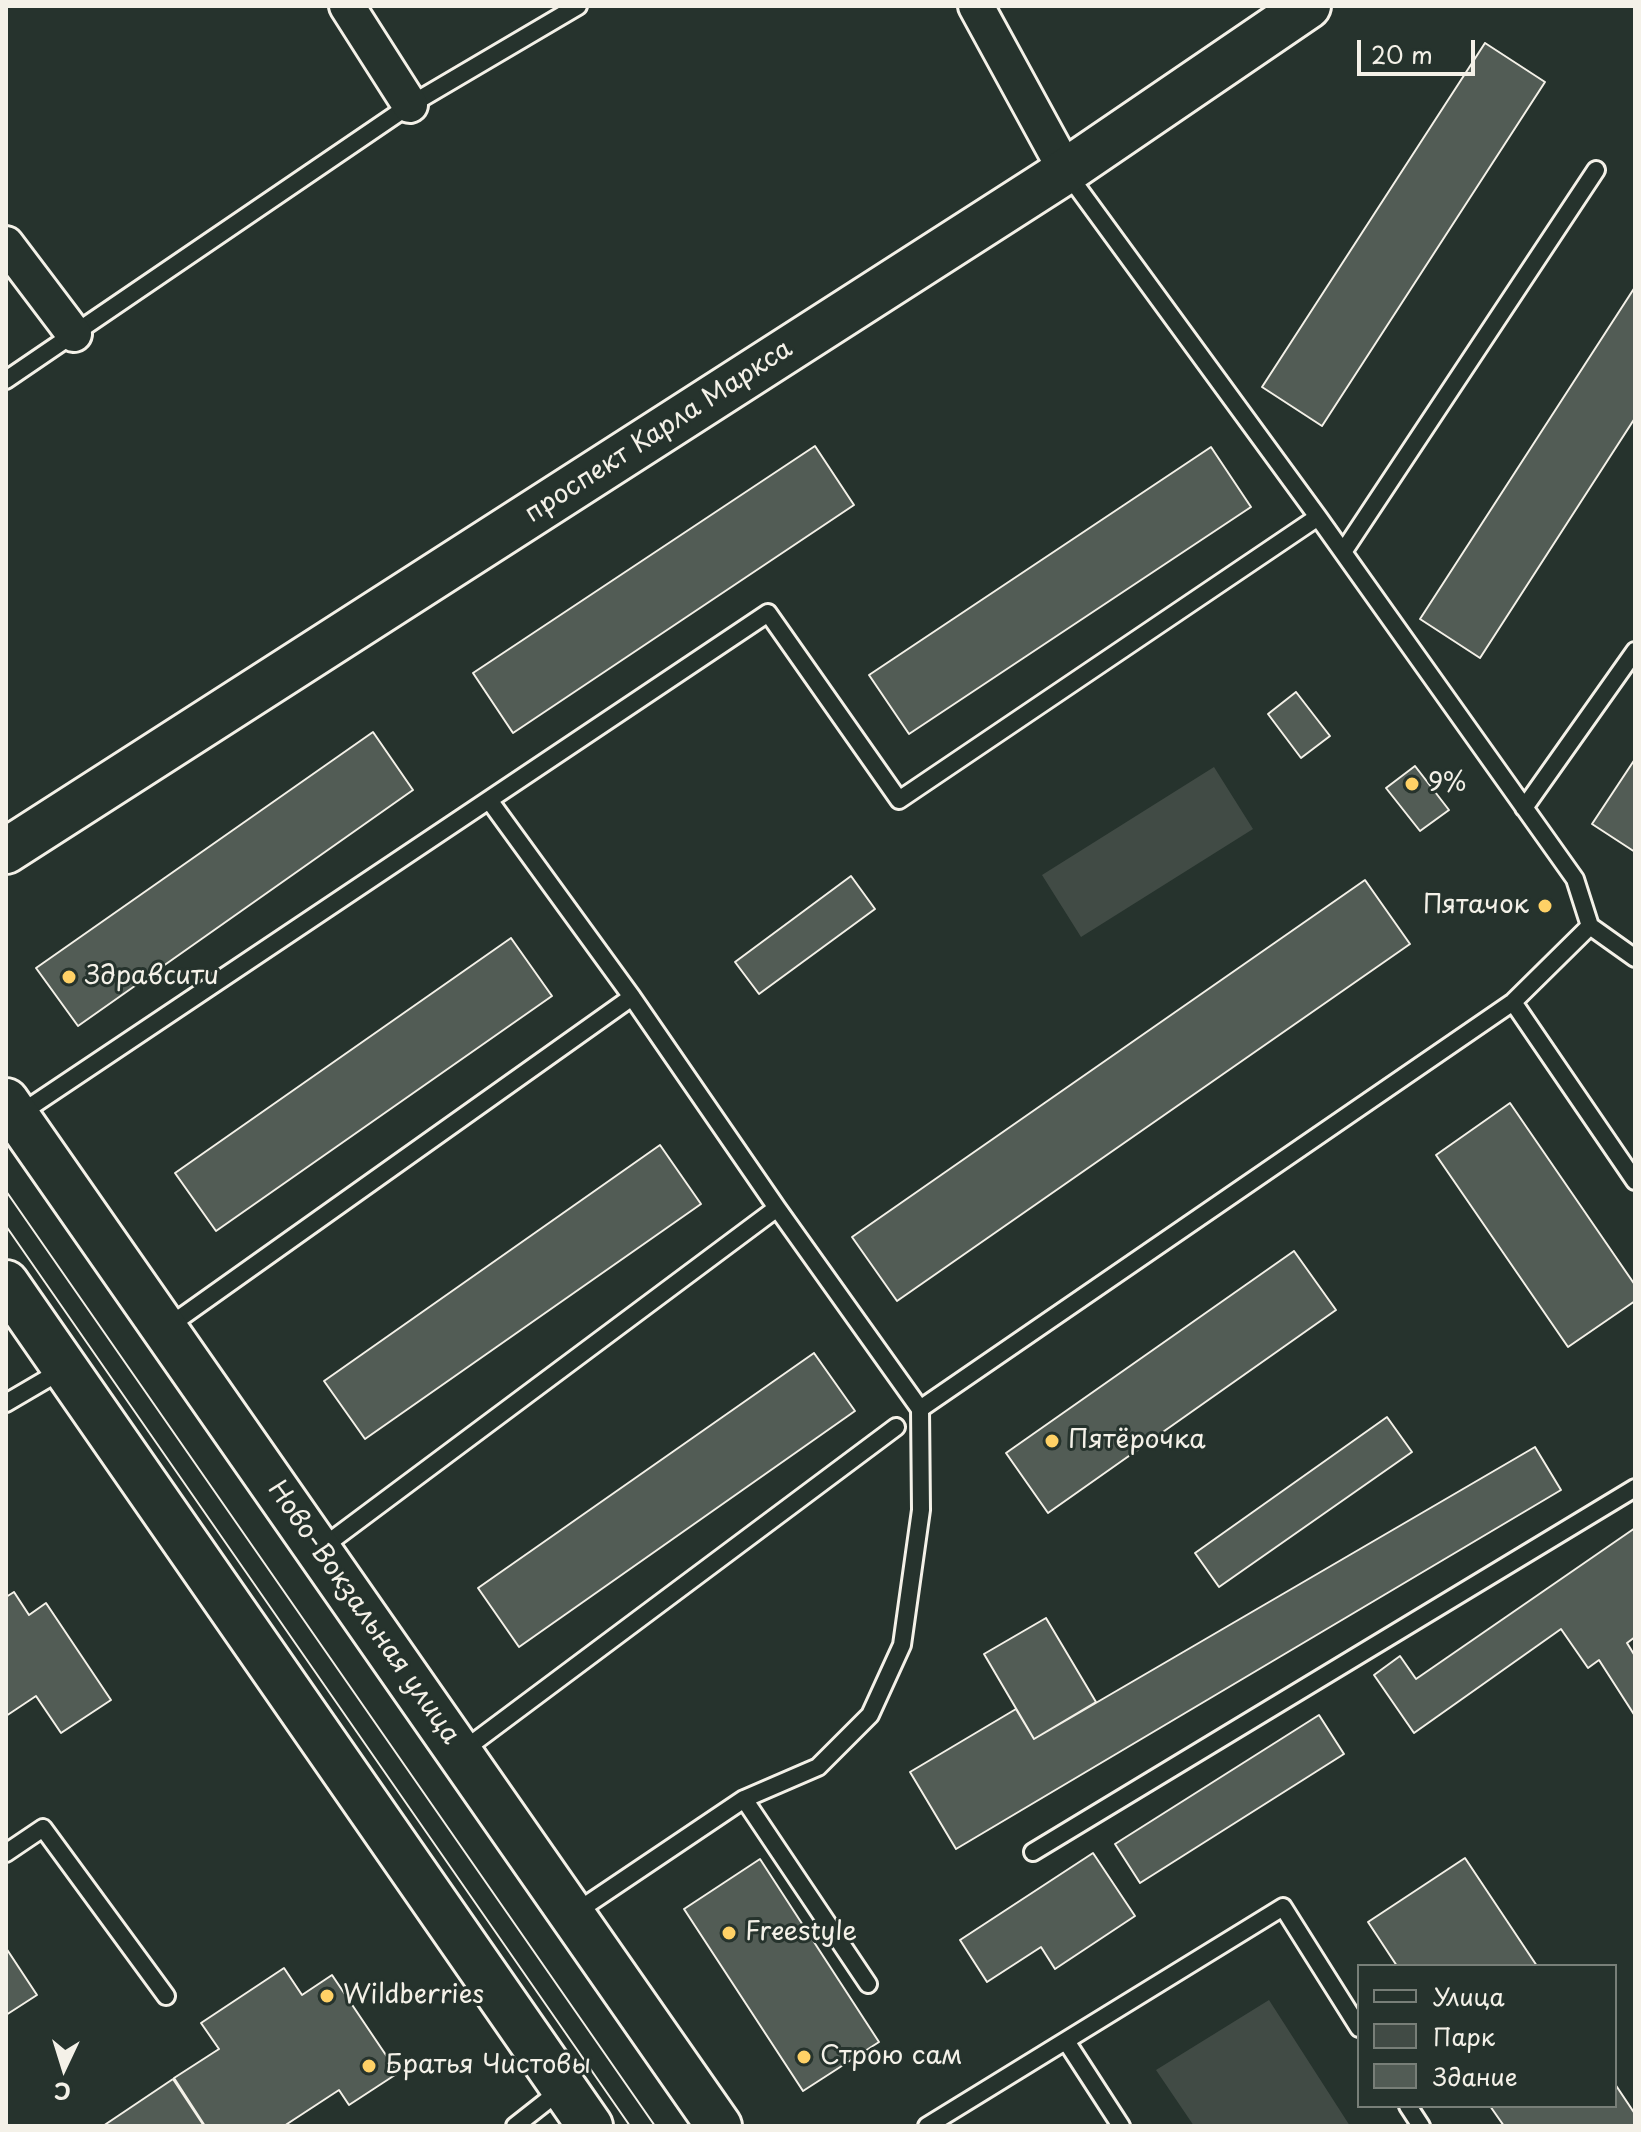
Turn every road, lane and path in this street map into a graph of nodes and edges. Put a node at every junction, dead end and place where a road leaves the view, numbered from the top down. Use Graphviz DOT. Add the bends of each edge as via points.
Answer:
graph roads {
  1 [pos="347,6"];
  2 [pos="578,6"];
  3 [pos="976,6"];
  4 [pos="1308,6"];
  5 [pos="410,105"];
  6 [pos="1596,170"];
  7 [pos="1066,171"];
  8 [pos="6,244"];
  9 [pos="74,334"];
  10 [pos="6,380"];
  11 [pos="1318,517"];
  12 [pos="1343,552"];
  13 [pos="1635,651"];
  14 [pos="489,800"];
  15 [pos="1524,808"];
  16 [pos="6,851"];
  17 [pos="1590,926"];
  18 [pos="1635,958"];
  19 [pos="632,997"];
  20 [pos="1513,1002"];
  21 [pos="11,1108"];
  22 [pos="1635,1181"];
  23 [pos="777,1208"];
  24 [pos="6,1283"];
  25 [pos="165,1329"];
  26 [pos="65,1369"];
  27 [pos="6,1403"];
  28 [pos="920,1409"];
  29 [pos="896,1427"];
  30 [pos="1635,1488"];
  31 [pos="319,1550"];
  32 [pos="460,1753"];
  33 [pos="744,1799"];
  34 [pos="1033,1852"];
  35 [pos="6,1853"];
  36 [pos="572,1914"];
  37 [pos="868,1984"];
  38 [pos="166,1996"];
  39 [pos="1357,2025"];
  40 [pos="1066,2041"];
  41 [pos="564,2088"];
  42 [pos="1409,2108"];
  43 [pos="515,2126"];
  44 [pos="590,2126"];
  45 [pos="719,2126"];
  46 [pos="927,2126"];
  47 [pos="1121,2126"];
  48 [pos="1421,2126"];
  1 -- 5 [label="street"];
  2 -- 5 [label="lane"];
  3 -- 7 [label="street"];
  4 -- 7 [label="main road, проспект Карла Маркса"];
  5 -- 9 [label="lane"];
  6 -- 12 [label="lane"];
  7 -- 11 [label="lane"];
  7 -- 16 [label="main road, проспект Карла Маркса"];
  8 -- 9 [label="street"];
  9 -- 10 [label="lane"];
  11 -- 12 [label="lane"];
  11 -- 14 [label="lane" via="899,800 768,613"];
  12 -- 15 [label="lane"];
  13 -- 15 [label="lane"];
  14 -- 19 [label="lane"];
  14 -- 21 [label="lane"];
  15 -- 17 [label="lane" via="1575,879"];
  17 -- 18 [label="lane"];
  17 -- 20 [label="lane"];
  19 -- 23 [label="lane"];
  19 -- 25 [label="lane"];
  20 -- 22 [label="lane"];
  20 -- 28 [label="lane"];
  21 -- 25 [label="main road, Ново-Вокзальная улица"];
  23 -- 28 [label="lane"];
  23 -- 31 [label="lane"];
  24 -- 26 [label="main road"];
  25 -- 31 [label="main road, Ново-Вокзальная улица"];
  26 -- 27 [label="lane"];
  26 -- 41 [label="main road"];
  28 -- 33 [label="lane" via="921,1510 902,1645 870,1715 818,1767"];
  29 -- 32 [label="lane"];
  30 -- 34 [label="lane"];
  31 -- 32 [label="main road, Ново-Вокзальная улица"];
  32 -- 36 [label="main road, Ново-Вокзальная улица"];
  33 -- 36 [label="lane"];
  33 -- 37 [label="lane"];
  35 -- 38 [label="lane" via="43,1828"];
  36 -- 45 [label="main road, Ново-Вокзальная улица"];
  39 -- 40 [label="lane" via="1283,1907"];
  40 -- 46 [label="lane"];
  40 -- 47 [label="lane"];
  41 -- 43 [label="lane"];
  41 -- 44 [label="main road"];
  42 -- 48 [label="lane"];
}
